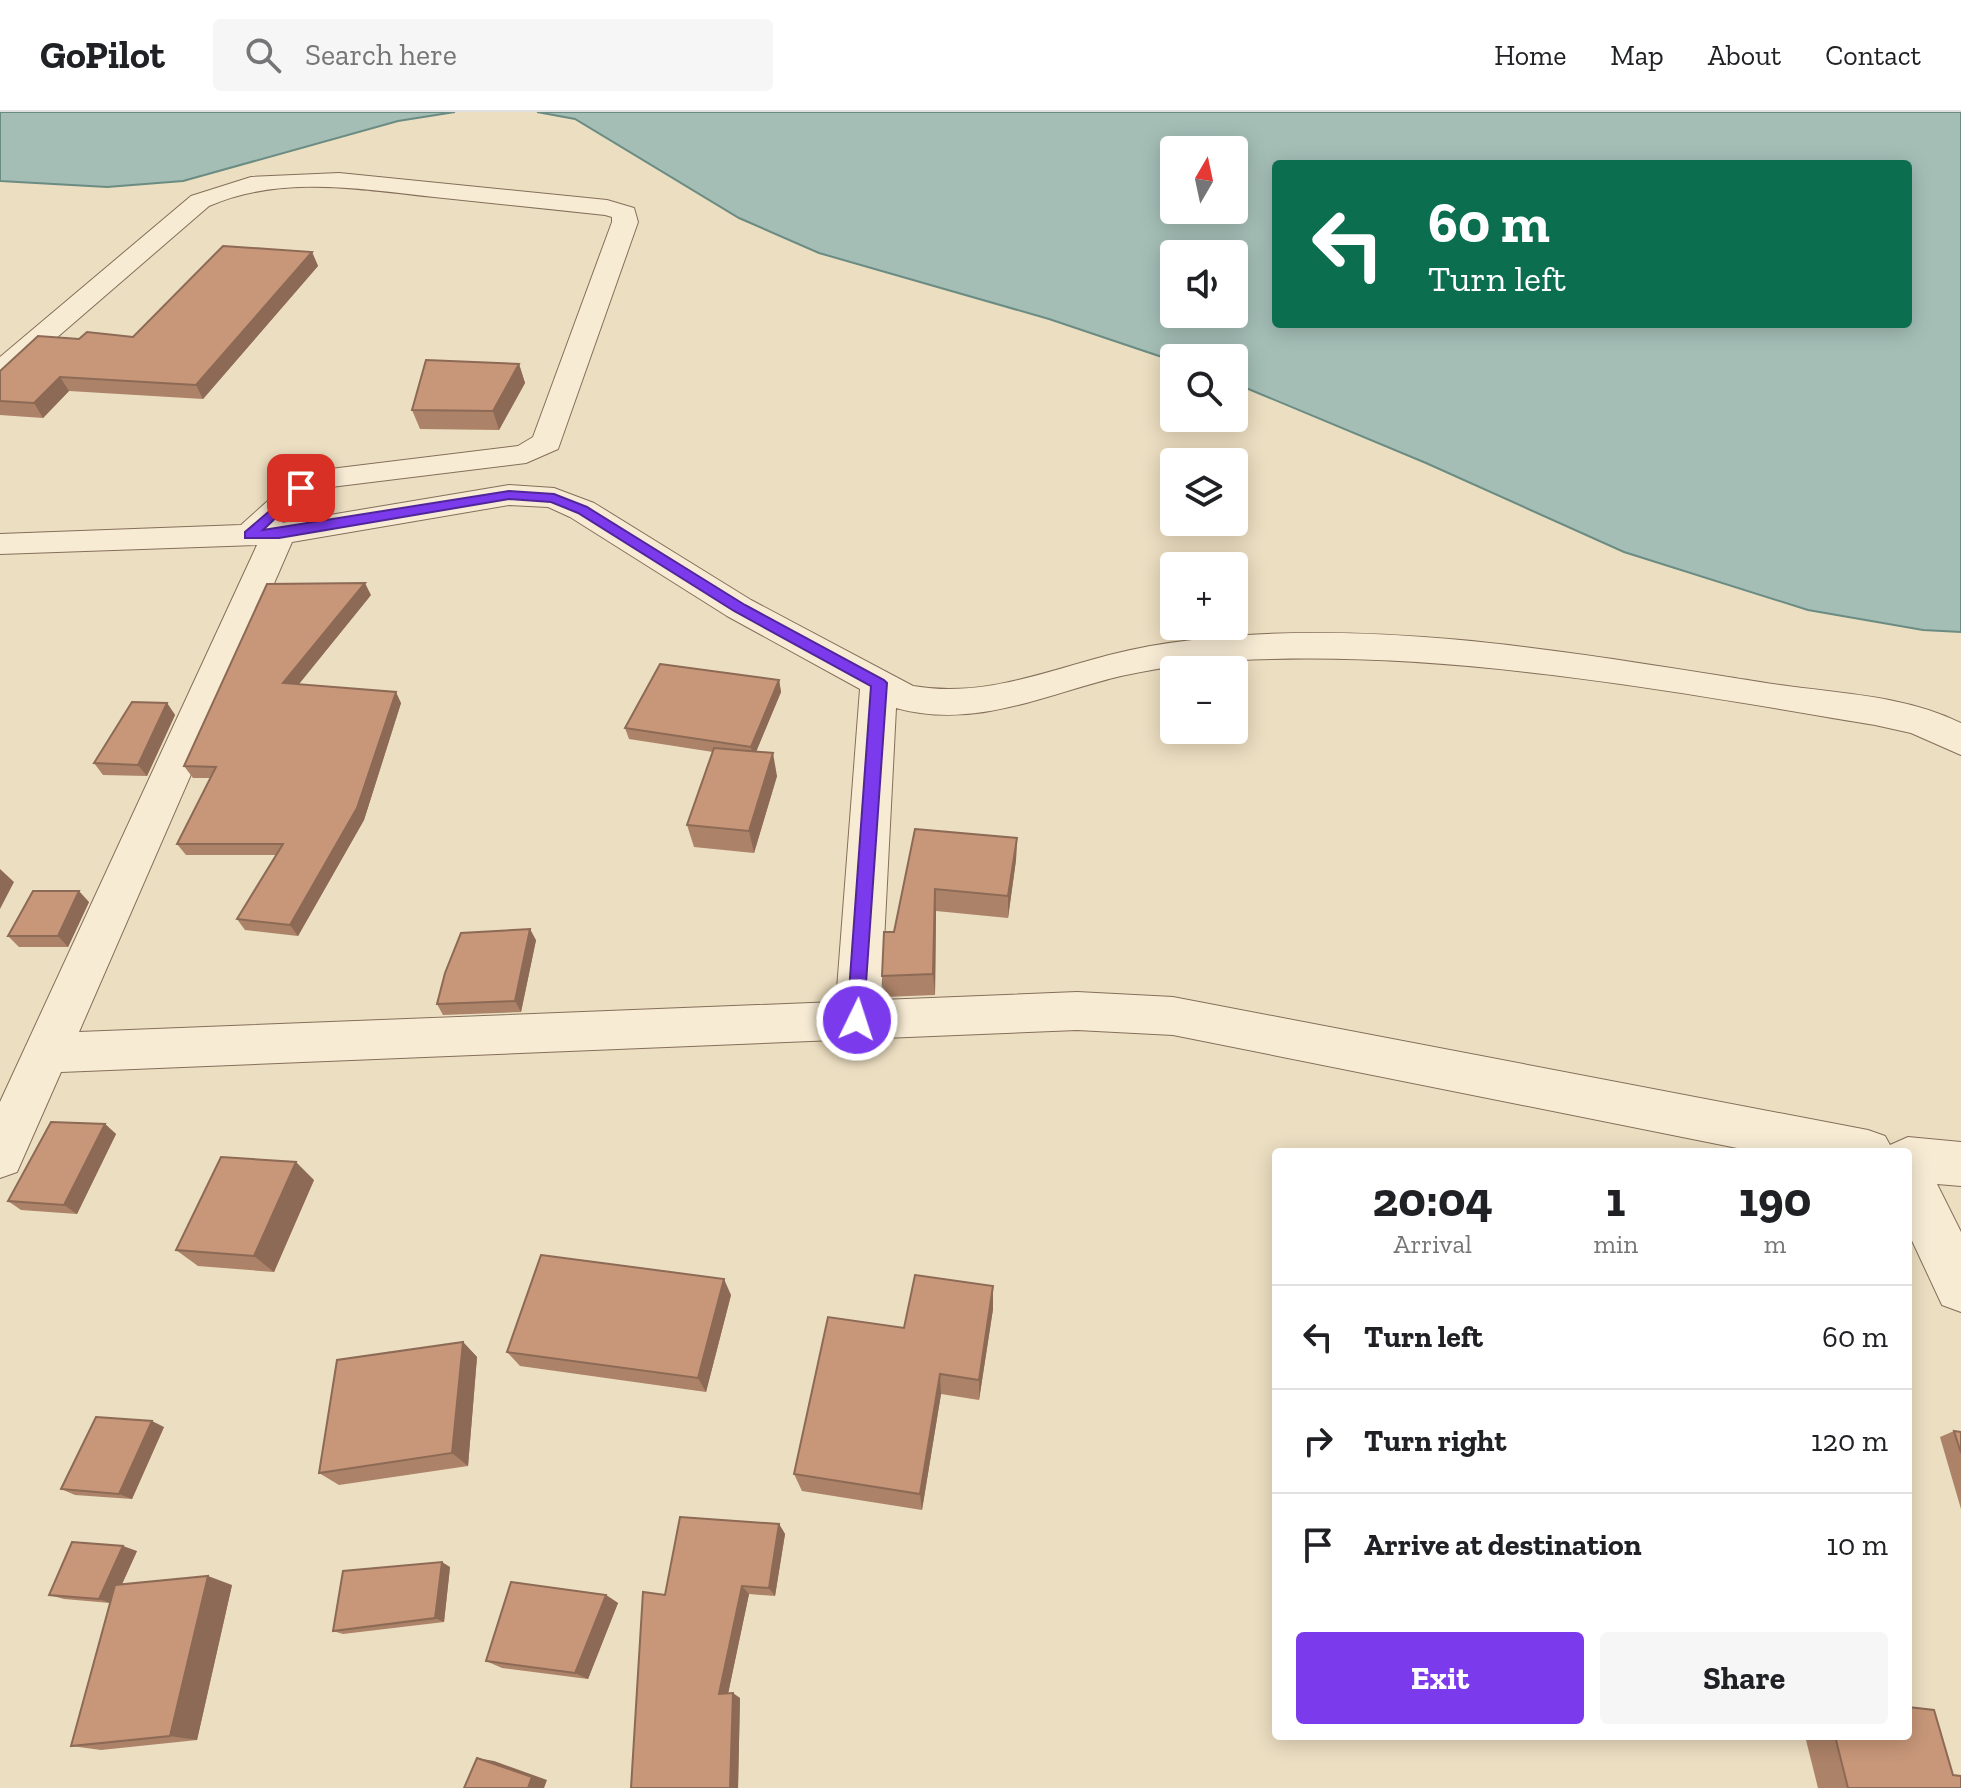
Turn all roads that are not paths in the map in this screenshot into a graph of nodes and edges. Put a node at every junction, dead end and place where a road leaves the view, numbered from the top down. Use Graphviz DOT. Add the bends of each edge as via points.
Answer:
graph roads {
  1 [pos="0,372"];
  2 [pos="264,534"];
  3 [pos="0,544"];
  4 [pos="879,683"];
  5 [pos="1961,741"];
  6 [pos="857,1020"];
  7 [pos="45,1053"];
  8 [pos="1848,1148"];
  9 [pos="0,1156"];
  10 [pos="1912,1159"];
  11 [pos="1961,1164"];
  12 [pos="1912,1186"];
  13 [pos="1961,1287"];
  1 -- 2 [label="street" via="200,201 224,189 297,179 339,180 625,213 547,442 526,454 325,478 301,488"];
  2 -- 3 [label="street"];
  2 -- 4 [label="street" via="509,495 554,498 739,608"];
  2 -- 7 [label="street"];
  4 -- 5 [label="street" via="929,704 964,704 1193,652 1364,648 1602,669 1894,716"];
  4 -- 6 [label="street"];
  6 -- 7 [label="street"];
  6 -- 8 [label="street" via="1077,1011 1173,1016"];
  7 -- 9 [label="street"];
  10 -- 11 [label="street"];
  12 -- 13 [label="street"];
}
